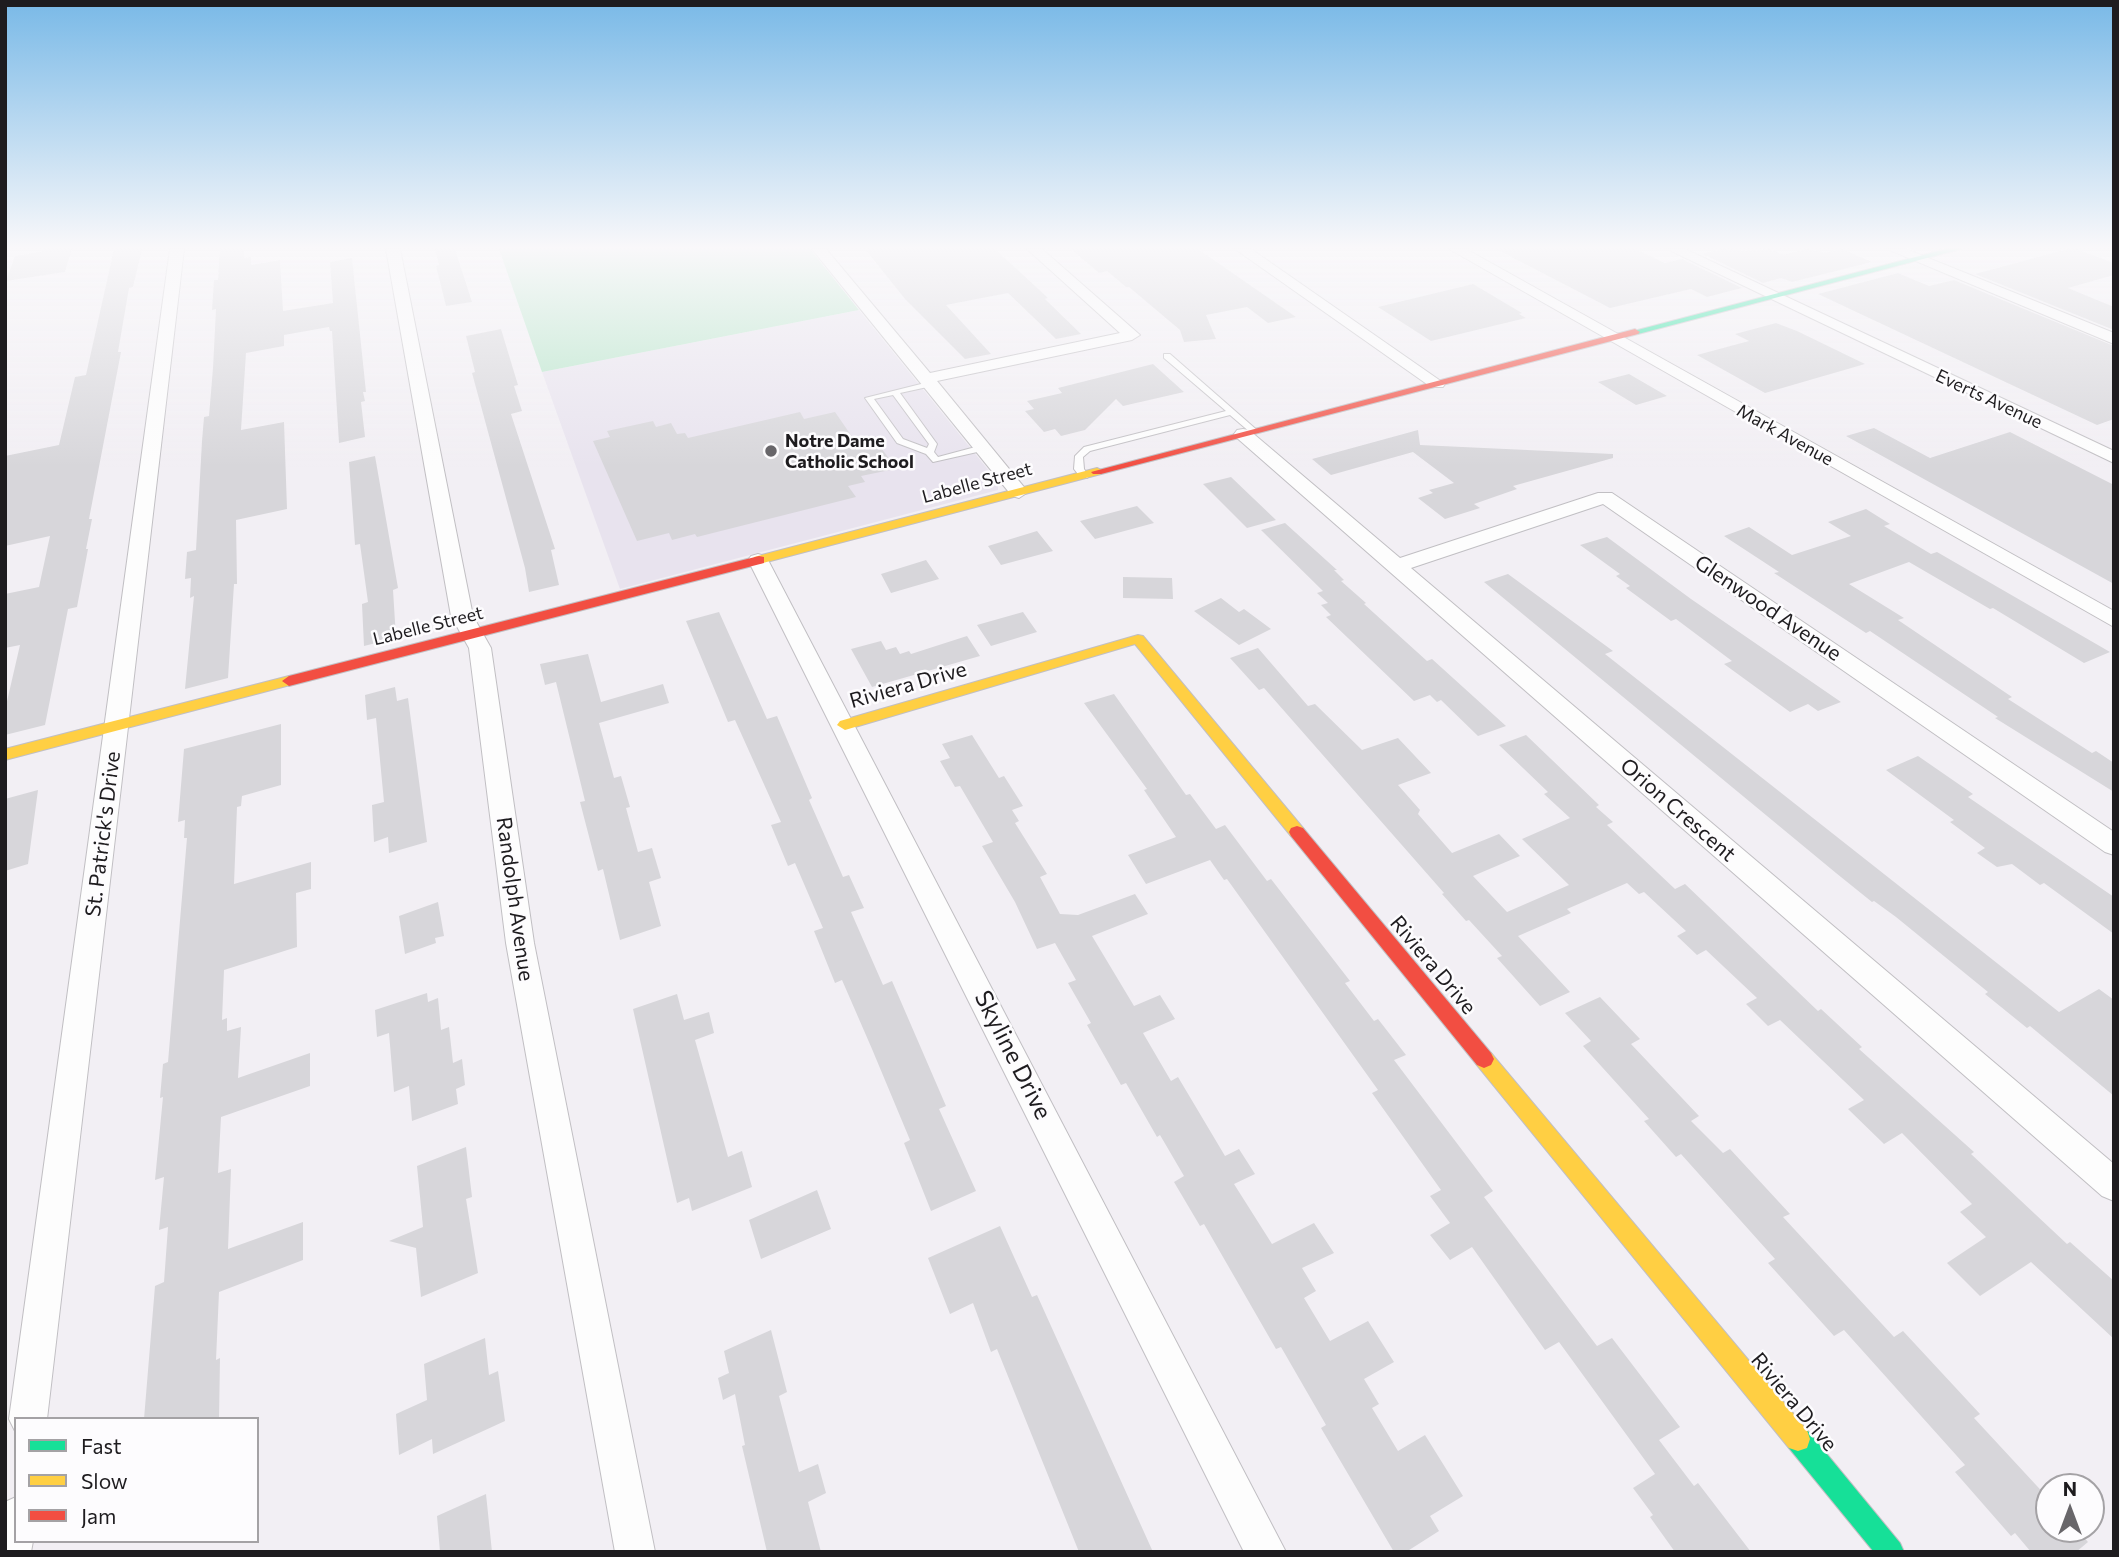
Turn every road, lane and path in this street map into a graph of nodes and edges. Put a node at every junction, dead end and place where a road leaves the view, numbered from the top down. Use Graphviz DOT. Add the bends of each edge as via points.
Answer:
graph roads {
  1 [pos="168,322"];
  2 [pos="407,322"];
  3 [pos="878,322"];
  4 [pos="1117,322"];
  5 [pos="1347,322"];
  6 [pos="1585,322"];
  7 [pos="1678,322"];
  8 [pos="1826,322"];
  9 [pos="2070,322"];
  10 [pos="1614,338"];
  11 [pos="2114,340"];
  12 [pos="1167,356"];
  13 [pos="927,382"];
  14 [pos="1437,384"];
  15 [pos="895,392"];
  16 [pos="1242,426"];
  17 [pos="982,448"];
  18 [pos="929,452"];
  19 [pos="2114,458"];
  20 [pos="1084,476"];
  21 [pos="1019,492"];
  22 [pos="758,560"];
  23 [pos="1396,566"];
  24 [pos="2114,620"];
  25 [pos="472,634"];
  26 [pos="845,725"];
  27 [pos="116,726"];
  28 [pos="5,755"];
  29 [pos="2114,845"];
  30 [pos="2114,1185"];
  31 [pos="28,1417"];
  32 [pos="14,1531"];
  33 [pos="11,1552"];
  34 [pos="635,1552"];
  35 [pos="1266,1552"];
  36 [pos="1891,1552"];
  1 -- 27 [label="street, St. Patrick's Drive"];
  2 -- 25 [label="street, Randolph Avenue" via="462,616"];
  3 -- 13 [label="street"];
  4 -- 13 [label="street" via="1132,335"];
  5 -- 14 [label="street"];
  6 -- 10 [label="street, Mark Avenue"];
  7 -- 10 [label="street, Labelle Street"];
  8 -- 19 [label="street, Everts Avenue"];
  9 -- 11 [label="street"];
  10 -- 14 [label="street, Labelle Street"];
  10 -- 24 [label="street, Mark Avenue"];
  12 -- 16 [label="lane"];
  13 -- 15 [label="lane"];
  13 -- 17 [label="street"];
  14 -- 16 [label="street, Labelle Street"];
  15 -- 18 [label="lane" via="933,444"];
  15 -- 18 [label="lane" via="869,398 901,441"];
  16 -- 20 [label="street, Labelle Street"];
  16 -- 20 [label="lane" via="1087,449 1079,456"];
  16 -- 23 [label="street, Orion Crescent"];
  17 -- 18 [label="lane" via="936,460"];
  17 -- 21 [label="street"];
  20 -- 21 [label="street, Labelle Street"];
  21 -- 22 [label="street, Labelle Street"];
  22 -- 25 [label="street, Labelle Street"];
  22 -- 26 [label="street, Skyline Drive"];
  23 -- 29 [label="street, Glenwood Avenue" via="1605,497"];
  23 -- 30 [label="street, Orion Crescent"];
  25 -- 27 [label="street, Labelle Street"];
  25 -- 34 [label="street, Randolph Avenue" via="480,648 520,943"];
  26 -- 35 [label="street, Skyline Drive"];
  26 -- 36 [label="street, Riviera Drive" via="1138,639"];
  27 -- 28 [label="street, Labelle Street"];
  27 -- 31 [label="street, St. Patrick's Drive"];
  32 -- 33 [label="street"];
}
